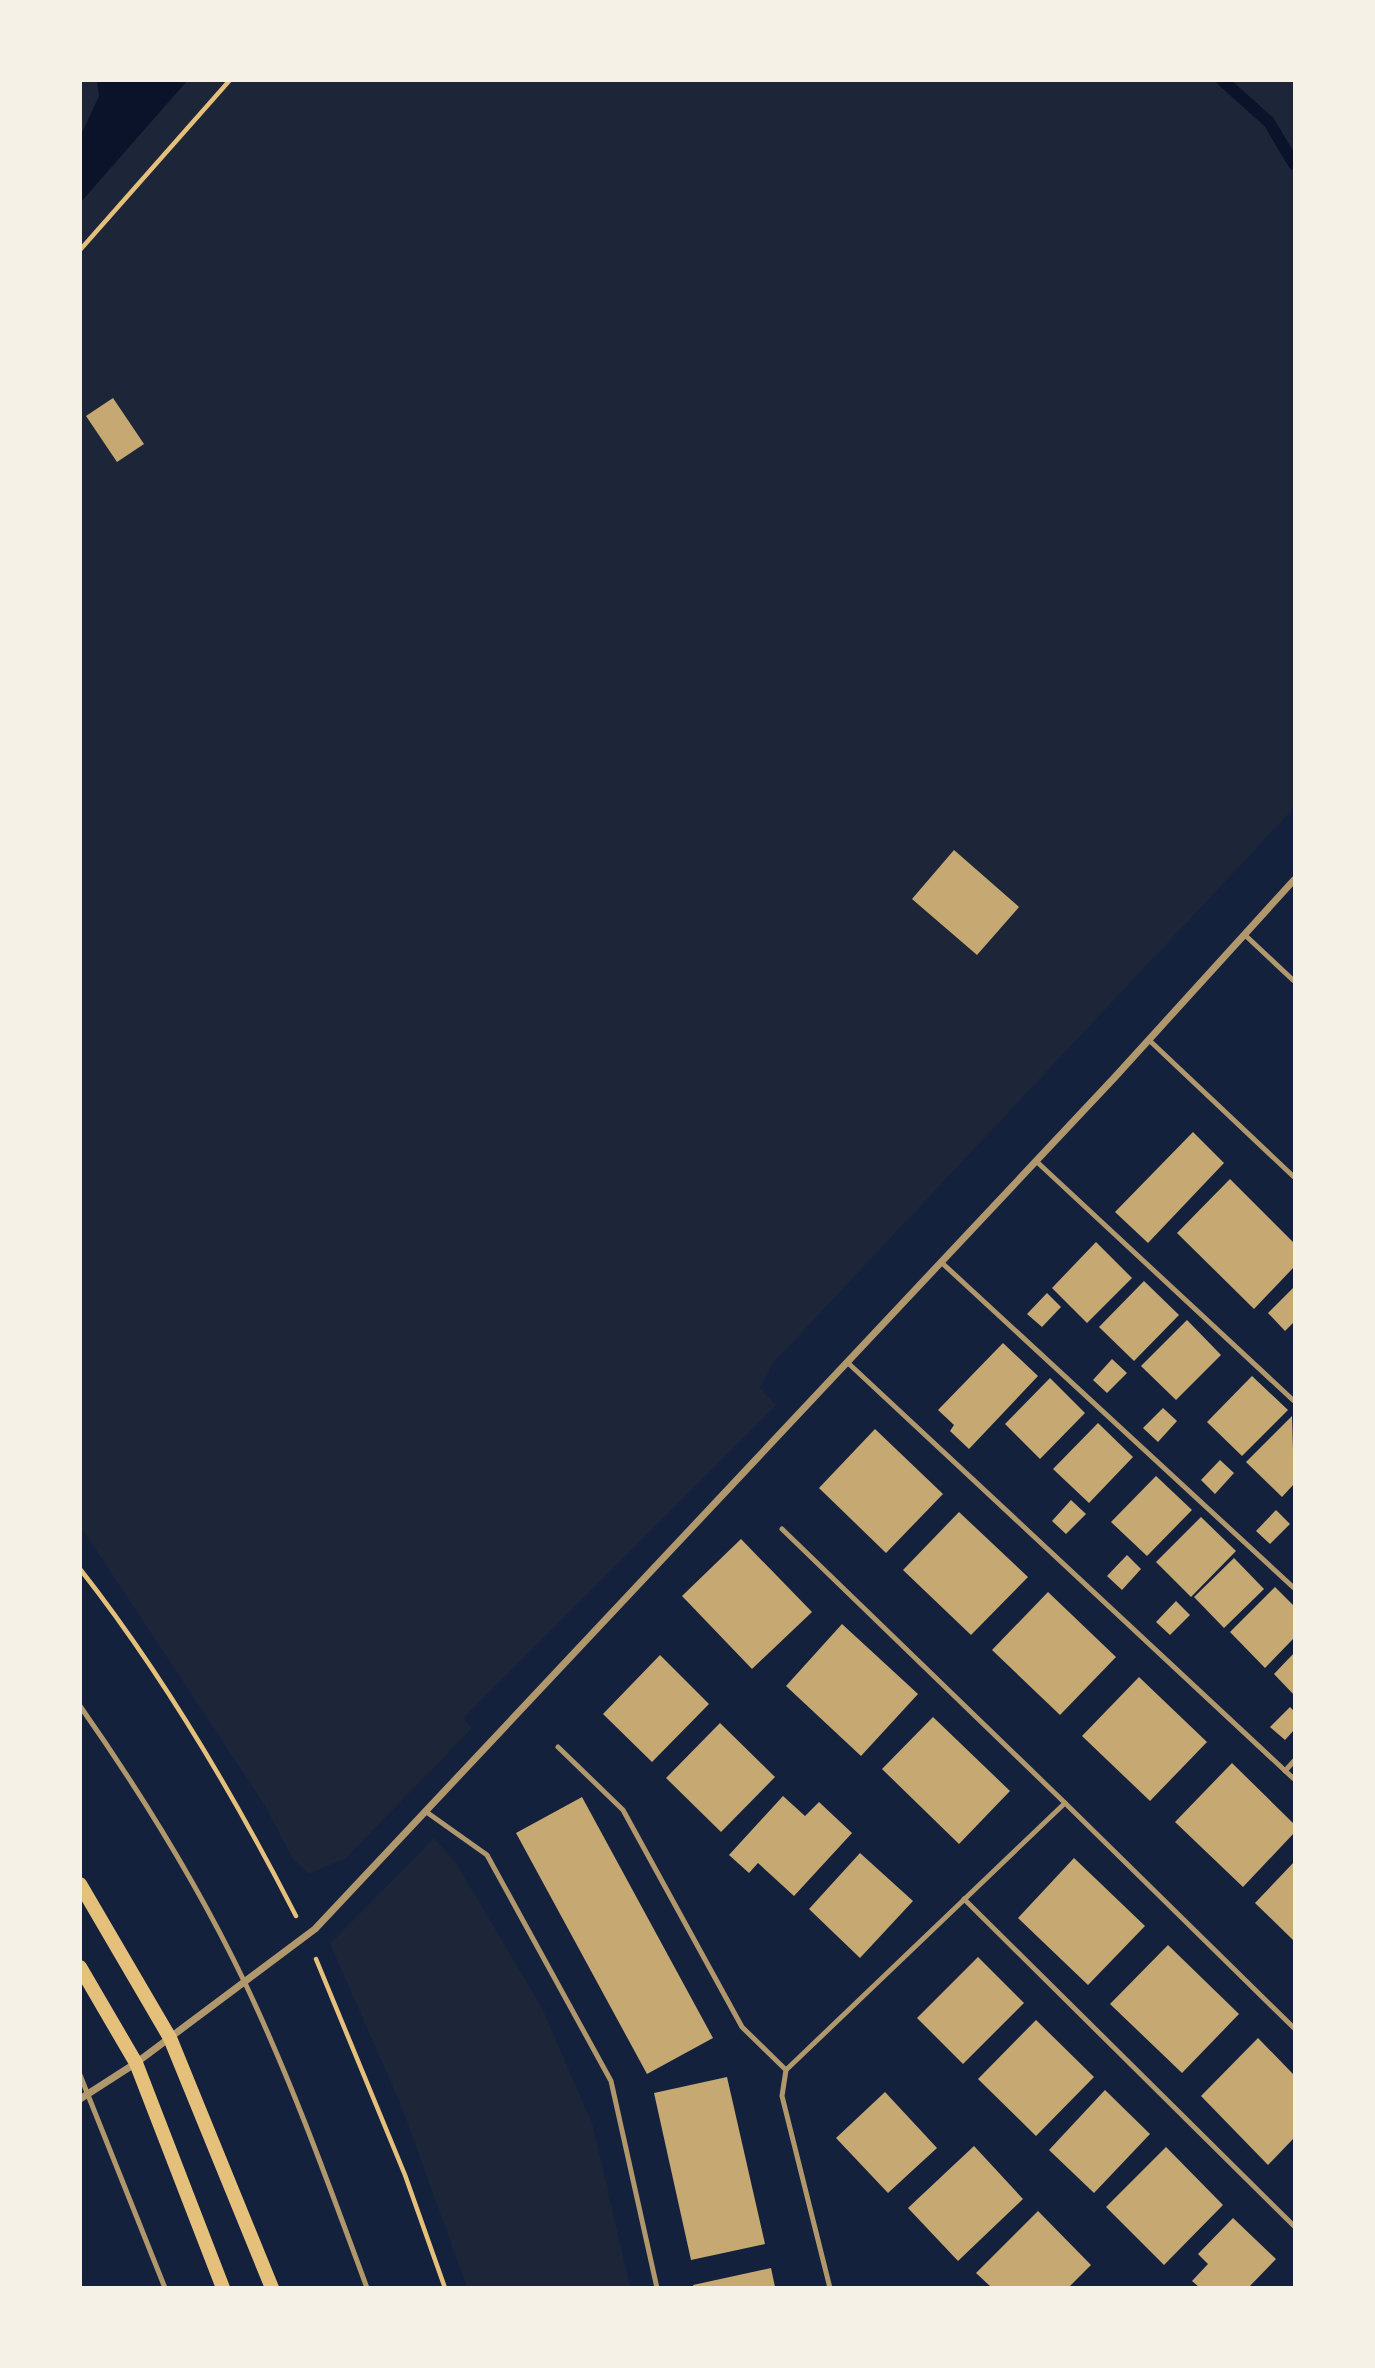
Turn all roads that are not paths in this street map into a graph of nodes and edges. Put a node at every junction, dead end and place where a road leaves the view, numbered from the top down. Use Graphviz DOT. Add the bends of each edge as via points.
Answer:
graph roads {
  1 [pos="1294,880"];
  2 [pos="1245,935"];
  3 [pos="1294,981"];
  4 [pos="1149,1040"];
  5 [pos="1036,1161"];
  6 [pos="1294,1177"];
  7 [pos="941,1262"];
  8 [pos="847,1362"];
  9 [pos="1294,1401"];
  10 [pos="782,1529"];
  11 [pos="1294,1588"];
  12 [pos="80,1706"];
  13 [pos="558,1747"];
  14 [pos="1294,1761"];
  15 [pos="1286,1771"];
  16 [pos="1294,1779"];
  17 [pos="1065,1803"];
  18 [pos="425,1811"];
  19 [pos="80,1884"];
  20 [pos="964,1899"];
  21 [pos="80,1967"];
  22 [pos="244,1982"];
  23 [pos="1294,2028"];
  24 [pos="170,2038"];
  25 [pos="136,2063"];
  26 [pos="786,2070"];
  27 [pos="80,2076"];
  28 [pos="90,2093"];
  29 [pos="80,2099"];
  30 [pos="1294,2226"];
  31 [pos="165,2287"];
  32 [pos="223,2287"];
  33 [pos="272,2287"];
  34 [pos="367,2287"];
  35 [pos="657,2287"];
  36 [pos="830,2287"];
  1 -- 2 [label="street"];
  2 -- 3 [label="lane"];
  2 -- 4 [label="street"];
  4 -- 5 [label="street"];
  4 -- 6 [label="lane"];
  5 -- 7 [label="street"];
  5 -- 9 [label="lane"];
  7 -- 8 [label="street"];
  7 -- 11 [label="lane"];
  8 -- 15 [label="lane"];
  8 -- 18 [label="street"];
  10 -- 17 [label="lane"];
  12 -- 22 [label="lane" via="194,1888"];
  13 -- 26 [label="lane" via="623,1810 742,2027"];
  14 -- 15 [label="lane"];
  15 -- 16 [label="lane"];
  17 -- 20 [label="lane"];
  17 -- 23 [label="lane"];
  18 -- 22 [label="street" via="306,1936"];
  18 -- 35 [label="lane" via="487,1856 611,2081"];
  19 -- 24 [label="main road"];
  20 -- 26 [label="lane"];
  20 -- 30 [label="lane"];
  21 -- 25 [label="main road"];
  22 -- 24 [label="street"];
  22 -- 34 [label="lane" via="297,2099"];
  24 -- 25 [label="street"];
  24 -- 33 [label="main road"];
  25 -- 28 [label="street"];
  25 -- 32 [label="main road"];
  26 -- 36 [label="lane" via="782,2096"];
  27 -- 28 [label="lane"];
  28 -- 29 [label="street"];
  28 -- 31 [label="lane"];
}
